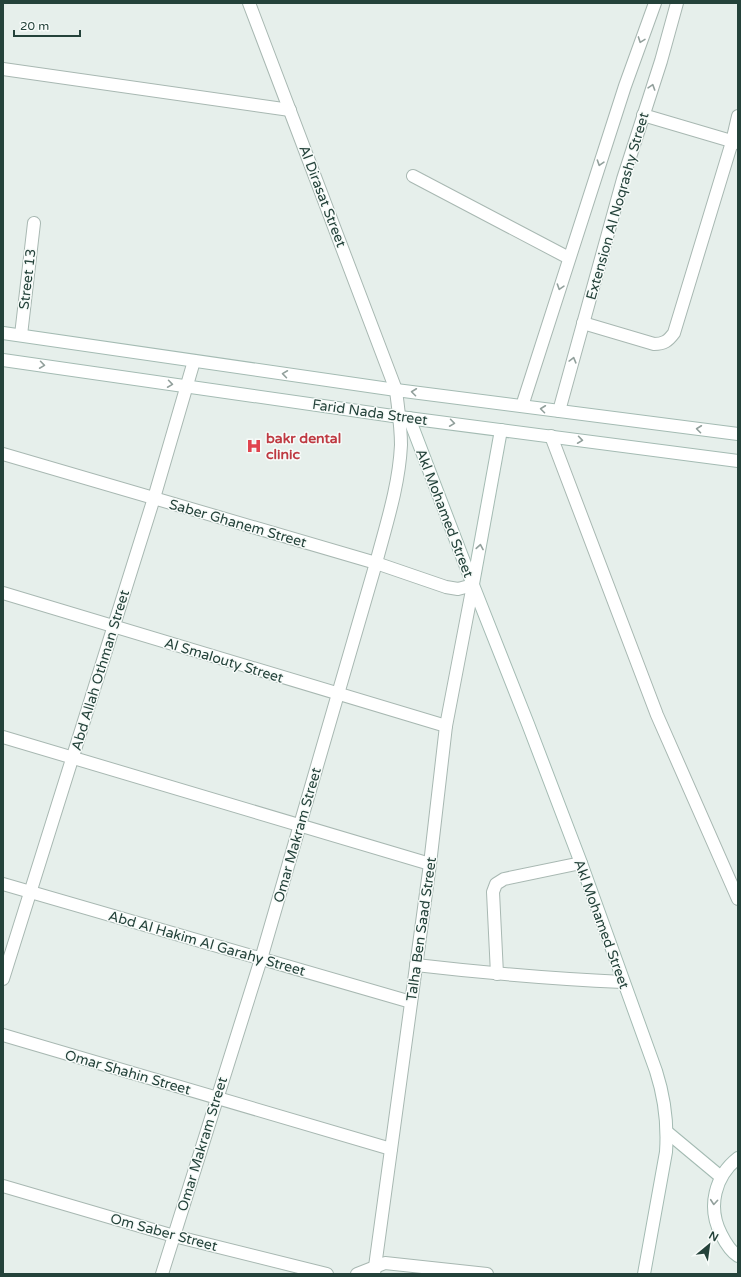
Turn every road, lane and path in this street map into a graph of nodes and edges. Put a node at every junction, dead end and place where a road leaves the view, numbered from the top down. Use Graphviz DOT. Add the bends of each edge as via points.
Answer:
graph roads {
  1 [pos="250,3"];
  2 [pos="655,3"];
  3 [pos="677,3"];
  4 [pos="3,69"];
  5 [pos="290,110"];
  6 [pos="643,115"];
  7 [pos="738,116"];
  8 [pos="735,142"];
  9 [pos="413,176"];
  10 [pos="34,223"];
  11 [pos="569,258"];
  12 [pos="584,323"];
  13 [pos="3,333"];
  14 [pos="21,336"];
  15 [pos="3,360"];
  16 [pos="194,360"];
  17 [pos="187,386"];
  18 [pos="396,390"];
  19 [pos="522,406"];
  20 [pos="559,411"];
  21 [pos="404,417"];
  22 [pos="502,430"];
  23 [pos="738,434"];
  24 [pos="550,436"];
  25 [pos="3,454"];
  26 [pos="738,461"];
  27 [pos="154,498"];
  28 [pos="376,564"];
  29 [pos="473,585"];
  30 [pos="3,593"];
  31 [pos="113,627"];
  32 [pos="338,694"];
  33 [pos="446,726"];
  34 [pos="3,737"];
  35 [pos="72,758"];
  36 [pos="300,825"];
  37 [pos="580,863"];
  38 [pos="430,864"];
  39 [pos="3,884"];
  40 [pos="30,892"];
  41 [pos="738,899"];
  42 [pos="261,959"];
  43 [pos="416,965"];
  44 [pos="497,974"];
  45 [pos="3,979"];
  46 [pos="623,982"];
  47 [pos="411,1002"];
  48 [pos="3,1035"];
  49 [pos="216,1098"];
  50 [pos="667,1132"];
  51 [pos="391,1149"];
  52 [pos="738,1158"];
  53 [pos="721,1177"];
  54 [pos="3,1186"];
  55 [pos="174,1236"];
  56 [pos="738,1256"];
  57 [pos="375,1270"];
  58 [pos="440,1272"];
  59 [pos="162,1274"];
  60 [pos="326,1274"];
  61 [pos="357,1274"];
  62 [pos="487,1274"];
  63 [pos="644,1274"];
  1 -- 5 [label="street, Al Dirasat Street"];
  2 -- 11 [label="street, Extension Al Noqrashy Street, one-way"];
  6 -- 3 [label="street, Extension Al Noqrashy Street, one-way"];
  4 -- 5 [label="street"];
  5 -- 18 [label="street, Al Dirasat Street"];
  6 -- 8 [label="street"];
  6 -- 12 [label="street, Extension Al Noqrashy Street" via="623,178"];
  7 -- 8 [label="street"];
  8 -- 12 [label="street" via="670,339 665,343 654,344"];
  9 -- 11 [label="street"];
  10 -- 14 [label="street, Street 13"];
  11 -- 19 [label="street, Extension Al Noqrashy Street, one-way"];
  20 -- 12 [label="street, Extension Al Noqrashy Street, one-way"];
  13 -- 14 [label="street, Farid Nada Street"];
  14 -- 16 [label="street, Farid Nada Street"];
  15 -- 17 [label="street, Farid Nada Street, one-way"];
  16 -- 17 [label="street, Abd Allah Othman Street"];
  18 -- 16 [label="street, Farid Nada Street, one-way"];
  17 -- 21 [label="street, Farid Nada Street"];
  17 -- 27 [label="street, Abd Allah Othman Street"];
  19 -- 18 [label="street, Farid Nada Street, one-way"];
  18 -- 21 [label="street, Omar Makram Street"];
  20 -- 19 [label="street, Farid Nada Street, one-way"];
  23 -- 20 [label="street, Farid Nada Street, one-way"];
  21 -- 22 [label="street, Farid Nada Street, one-way"];
  21 -- 28 [label="street, Omar Makram Street" via="393,501"];
  21 -- 29 [label="street, Akl Mohamed Street"];
  22 -- 24 [label="street, Farid Nada Street"];
  29 -- 22 [label="street, Akl Mohamed Street, one-way"];
  24 -- 26 [label="street, Farid Nada Street, one-way"];
  24 -- 41 [label="street" via="657,715"];
  25 -- 27 [label="street, Saber Ghanem Street"];
  27 -- 28 [label="street, Saber Ghanem Street"];
  27 -- 31 [label="street, Abd Allah Othman Street"];
  28 -- 29 [label="street, Saber Ghanem Street" via="452,589"];
  28 -- 32 [label="street, Omar Makram Street"];
  29 -- 33 [label="street, Talha Ben Saad Street"];
  29 -- 37 [label="street, Akl Mohamed Street"];
  30 -- 31 [label="street, Al Smalouty Street"];
  31 -- 32 [label="street, Al Smalouty Street"];
  31 -- 35 [label="street, Abd Allah Othman Street"];
  32 -- 33 [label="street, Al Smalouty Street"];
  32 -- 36 [label="street, Omar Makram Street"];
  33 -- 38 [label="street, Talha Ben Saad Street"];
  34 -- 35 [label="street"];
  35 -- 36 [label="street"];
  35 -- 40 [label="street, Abd Allah Othman Street"];
  36 -- 38 [label="street"];
  36 -- 42 [label="street, Omar Makram Street"];
  37 -- 44 [label="street" via="504,879 496,884 493,892"];
  37 -- 46 [label="street, Akl Mohamed Street"];
  38 -- 43 [label="street, Talha Ben Saad Street"];
  39 -- 40 [label="street, Abd Al Hakim Al Garahy Street"];
  40 -- 42 [label="street, Abd Al Hakim Al Garahy Street"];
  40 -- 45 [label="street, Abd Allah Othman Street"];
  42 -- 47 [label="street, Abd Al Hakim Al Garahy Street"];
  42 -- 49 [label="street, Omar Makram Street"];
  43 -- 44 [label="street"];
  43 -- 47 [label="street, Talha Ben Saad Street"];
  44 -- 46 [label="street"];
  46 -- 50 [label="street, Akl Mohamed Street" via="662,1091"];
  47 -- 51 [label="street, Talha Ben Saad Street"];
  48 -- 49 [label="street, Omar Shahin Street"];
  49 -- 51 [label="street, Omar Shahin Street"];
  49 -- 55 [label="street, Omar Makram Street"];
  50 -- 53 [label="street"];
  50 -- 63 [label="street, Akl Mohamed Street" via="666,1152"];
  51 -- 57 [label="street, Talha Ben Saad Street"];
  52 -- 53 [label="street"];
  53 -- 56 [label="street, one-way" via="715,1193 714,1210 717,1226 724,1241"];
  54 -- 55 [label="street, Om Saber Street"];
  55 -- 59 [label="street, Omar Makram Street"];
  55 -- 60 [label="street, Om Saber Street"];
  57 -- 58 [label="street" via="385,1263"];
  57 -- 61 [label="street"];
  58 -- 62 [label="street"];
}
